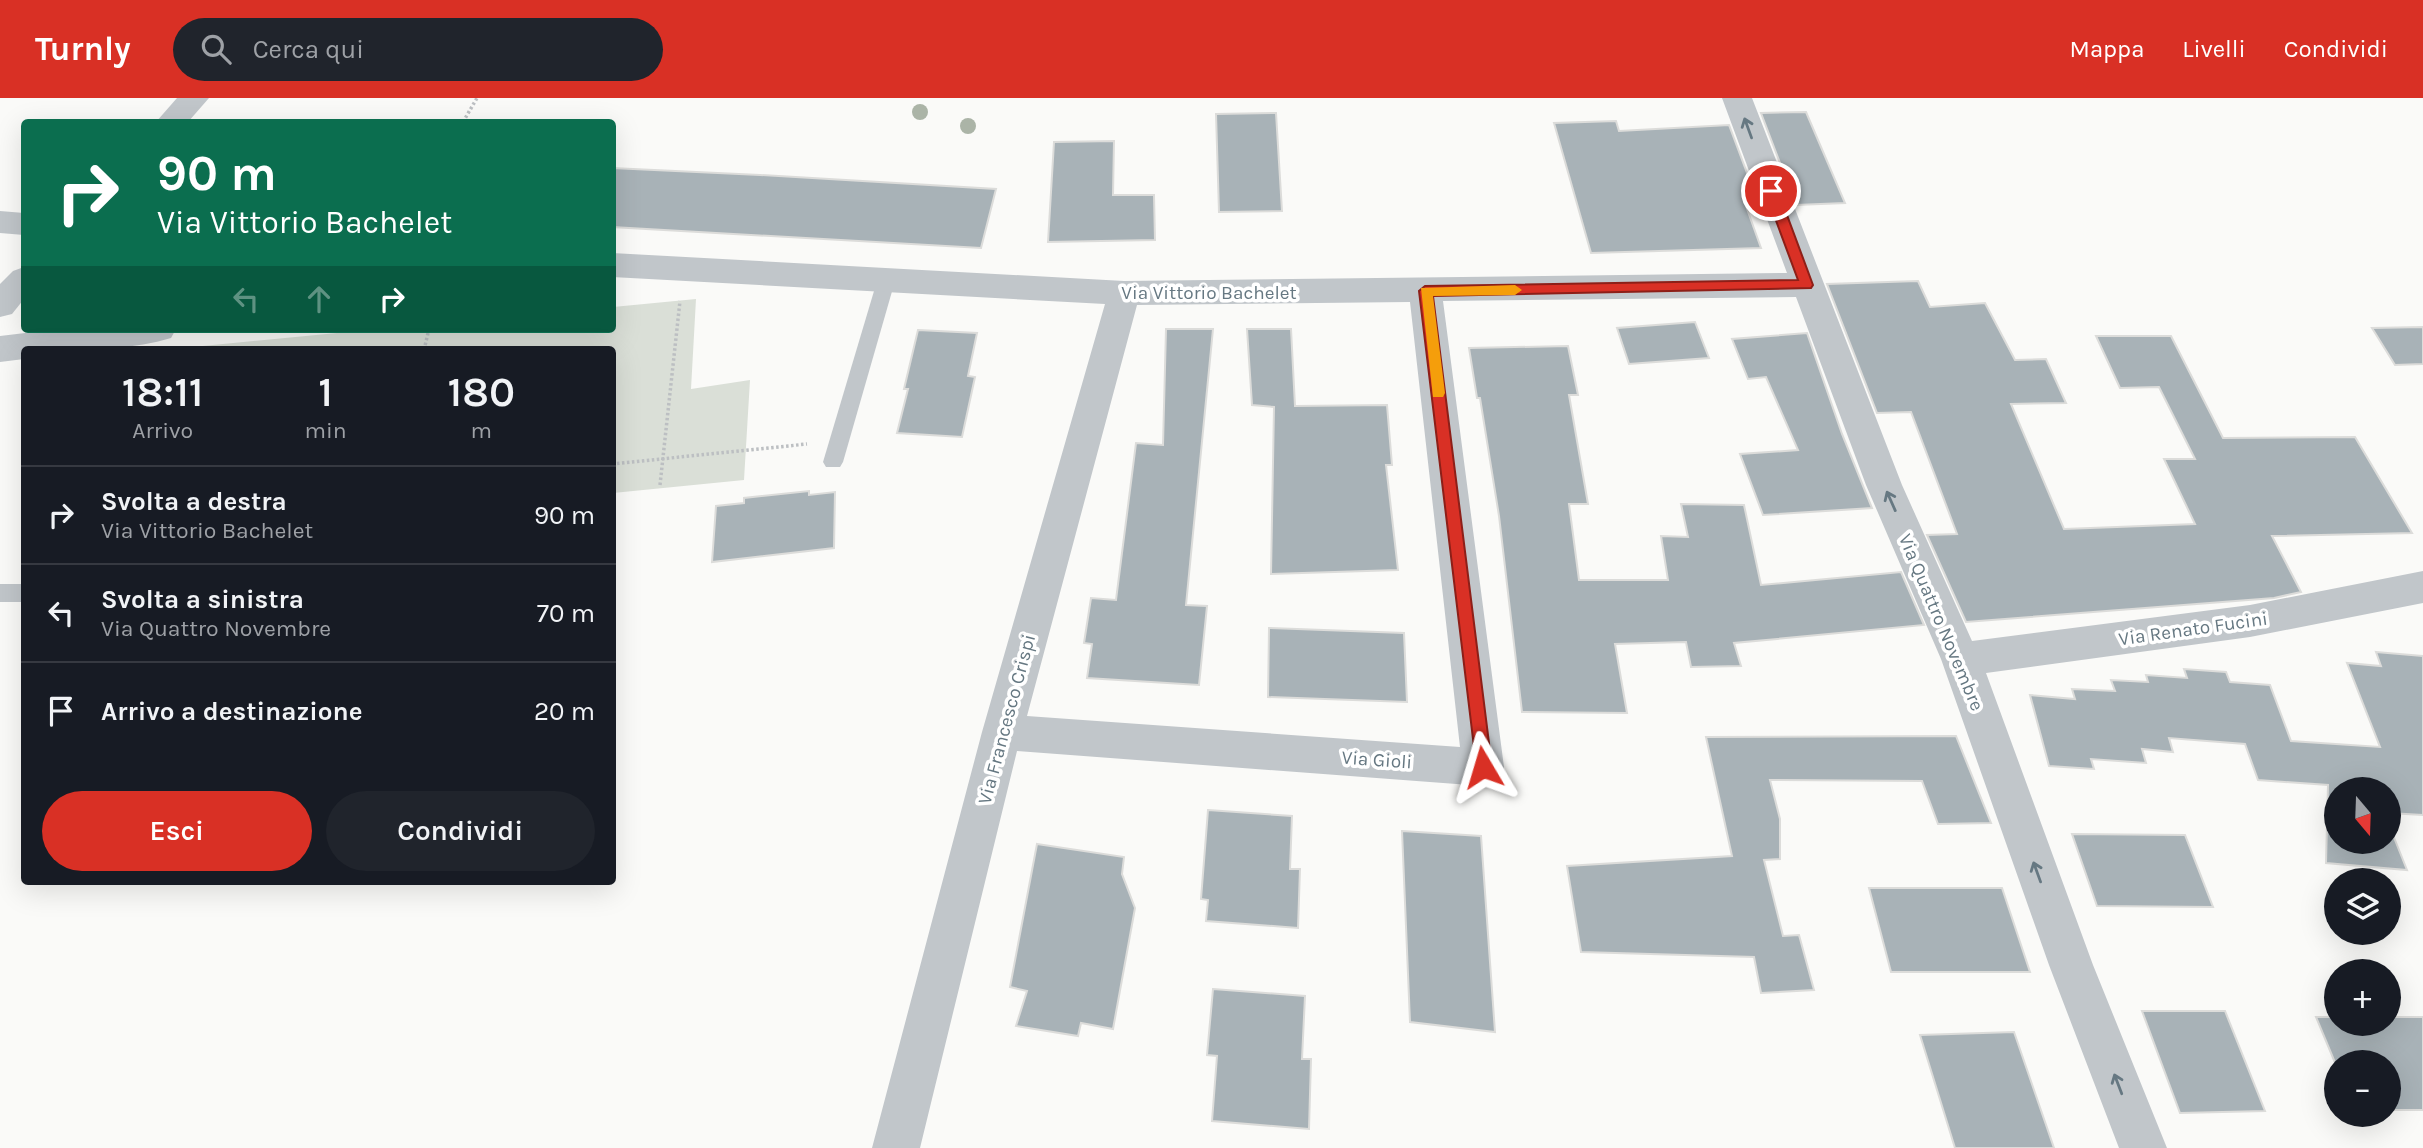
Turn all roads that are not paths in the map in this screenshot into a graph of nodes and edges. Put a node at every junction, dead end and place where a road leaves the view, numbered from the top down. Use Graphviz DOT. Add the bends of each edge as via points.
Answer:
graph roads {
  1 [pos="194,98"];
  2 [pos="1737,98"];
  3 [pos="175,119"];
  4 [pos="0,222"];
  5 [pos="21,224"];
  6 [pos="616,265"];
  7 [pos="697,275"];
  8 [pos="886,281"];
  9 [pos="21,282"];
  10 [pos="1806,285"];
  11 [pos="616,286"];
  12 [pos="1425,291"];
  13 [pos="1124,293"];
  14 [pos="0,305"];
  15 [pos="91,333"];
  16 [pos="0,349"];
  17 [pos="833,462"];
  18 [pos="2423,587"];
  19 [pos="0,593"];
  20 [pos="21,593"];
  21 [pos="1961,659"];
  22 [pos="1002,732"];
  23 [pos="896,1148"];
  24 [pos="2143,1148"];
  1 -- 3 [label="street"];
  10 -- 2 [label="street, Via Quattro Novembre, one-way"];
  4 -- 5 [label="street"];
  6 -- 7 [label="street, Via Vittorio Bachelet"];
  7 -- 8 [label="street, Via Vittorio Bachelet"];
  7 -- 11 [label="street"];
  8 -- 13 [label="street, Via Vittorio Bachelet"];
  8 -- 17 [label="lane"];
  9 -- 14 [label="street"];
  10 -- 12 [label="street, Via Vittorio Bachelet"];
  21 -- 10 [label="street, Via Quattro Novembre, one-way" via="1884,485"];
  12 -- 13 [label="street, Via Vittorio Bachelet"];
  12 -- 22 [label="street, Via Gioli" via="1483,767"];
  13 -- 22 [label="street, Via Francesco Crispi"];
  15 -- 16 [label="street"];
  18 -- 21 [label="street, Via Renato Fucini" via="2250,621"];
  19 -- 20 [label="lane"];
  24 -- 21 [label="street, Via Quattro Novembre, one-way" via="2071,965"];
  22 -- 23 [label="street, Via Francesco Crispi"];
}
